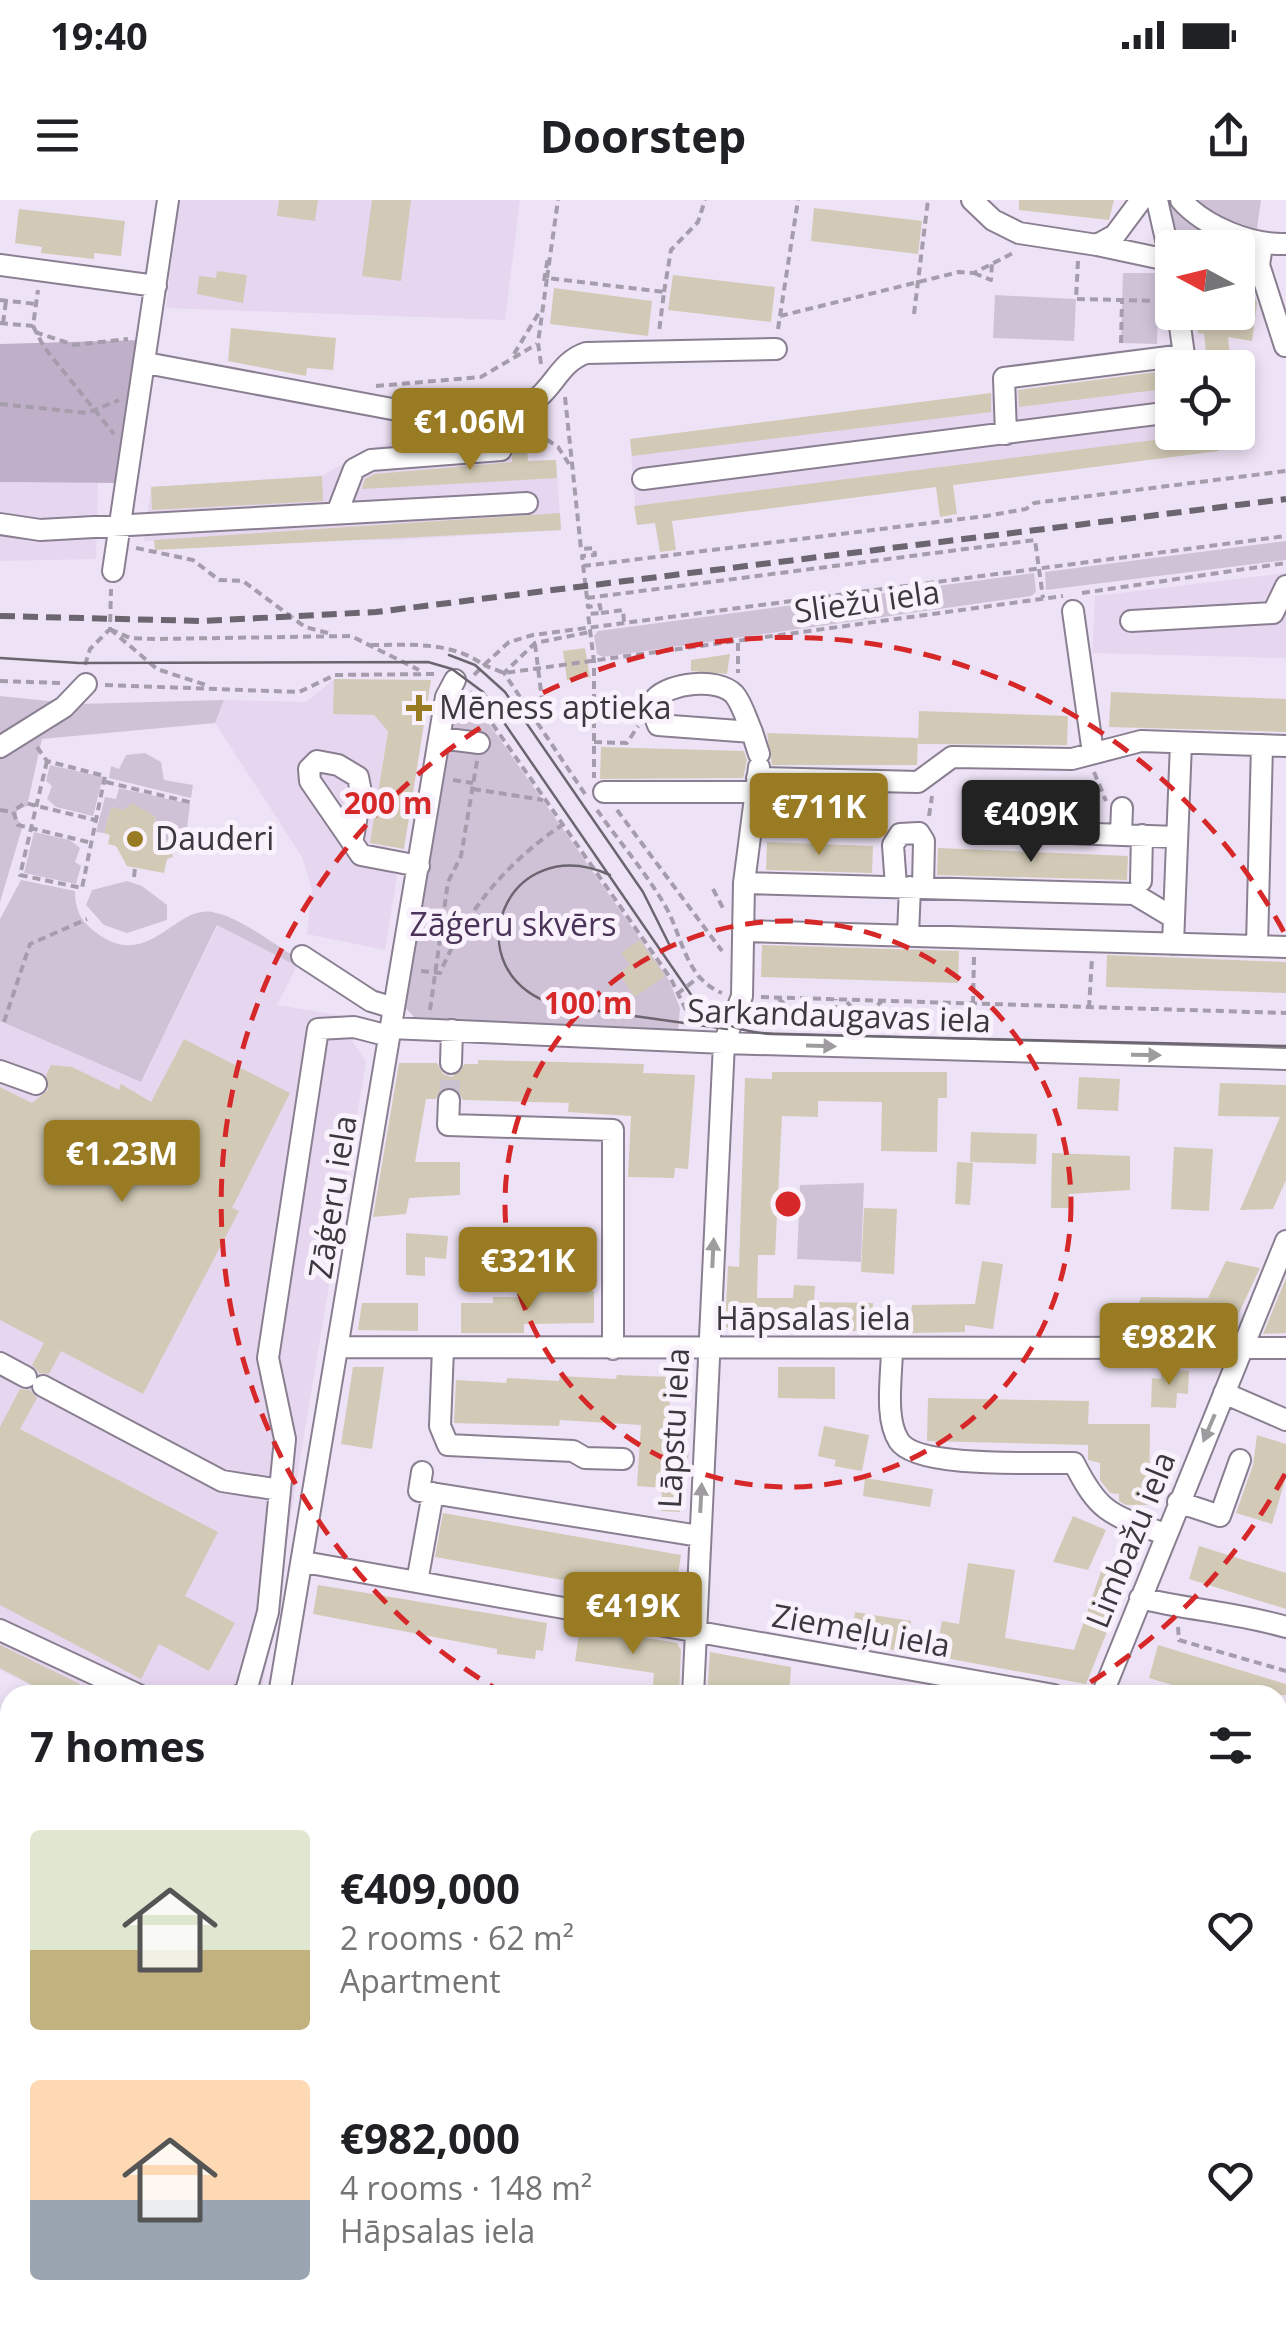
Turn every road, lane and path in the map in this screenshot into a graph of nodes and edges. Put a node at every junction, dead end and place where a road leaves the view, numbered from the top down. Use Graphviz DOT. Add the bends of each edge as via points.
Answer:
graph roads {
  1 [pos="168,200"];
  2 [pos="558,200"];
  3 [pos="705,200"];
  4 [pos="798,200"];
  5 [pos="928,200"];
  6 [pos="972,200"];
  7 [pos="1141,200"];
  8 [pos="1157,200"];
  9 [pos="1181,200"];
  10 [pos="1164,230"];
  11 [pos="1032,235"];
  12 [pos="1088,243"];
  13 [pos="1262,244"];
  14 [pos="1286,244"];
  15 [pos="1255,246"];
  16 [pos="1155,259"];
  17 [pos="992,264"];
  18 [pos="0,265"];
  19 [pos="42,271"];
  20 [pos="974,272"];
  21 [pos="546,281"];
  22 [pos="918,284"];
  23 [pos="156,286"];
  24 [pos="664,292"];
  25 [pos="3,300"];
  26 [pos="1122,300"];
  27 [pos="1155,301"];
  28 [pos="36,304"];
  29 [pos="543,307"];
  30 [pos="914,314"];
  31 [pos="780,316"];
  32 [pos="1,323"];
  33 [pos="34,329"];
  34 [pos="1181,330"];
  35 [pos="150,335"];
  36 [pos="538,343"];
  37 [pos="1121,343"];
  38 [pos="1286,346"];
  39 [pos="776,349"];
  40 [pos="657,352"];
  41 [pos="513,355"];
  42 [pos="146,364"];
  43 [pos="552,381"];
  44 [pos="370,386"];
  45 [pos="142,390"];
  46 [pos="0,404"];
  47 [pos="95,410"];
  48 [pos="510,410"];
  49 [pos="1155,414"];
  50 [pos="1006,434"];
  51 [pos="501,450"];
  52 [pos="131,454"];
  53 [pos="571,468"];
  54 [pos="1286,471"];
  55 [pos="643,479"];
  56 [pos="528,503"];
  57 [pos="337,513"];
  58 [pos="0,524"];
  59 [pos="118,534"];
  60 [pos="1286,536"];
  61 [pos="1286,564"];
  62 [pos="583,566"];
  63 [pos="1039,568"];
  64 [pos="113,571"];
  65 [pos="1286,586"];
  66 [pos="586,598"];
  67 [pos="1043,598"];
  68 [pos="110,602"];
  69 [pos="1073,611"];
  70 [pos="601,613"];
  71 [pos="1131,621"];
  72 [pos="624,622"];
  73 [pos="110,629"];
  74 [pos="590,630"];
  75 [pos="337,635"];
  76 [pos="535,643"];
  77 [pos="738,643"];
  78 [pos="371,645"];
  79 [pos="594,662"];
  80 [pos="484,665"];
  81 [pos="538,668"];
  82 [pos="738,671"];
  83 [pos="504,673"];
  84 [pos="0,681"];
  85 [pos="463,682"];
  86 [pos="83,684"];
  87 [pos="211,686"];
  88 [pos="484,709"];
  89 [pos="654,714"];
  90 [pos="535,721"];
  91 [pos="752,732"];
  92 [pos="440,738"];
  93 [pos="594,742"];
  94 [pos="1181,743"];
  95 [pos="480,744"];
  96 [pos="1262,745"];
  97 [pos="1286,746"];
  98 [pos="0,747"];
  99 [pos="1093,753"];
  100 [pos="938,767"];
  101 [pos="758,773"];
  102 [pos="790,779"];
  103 [pos="104,781"];
  104 [pos="473,789"];
  105 [pos="834,790"];
  106 [pos="849,790"];
  107 [pos="604,792"];
  108 [pos="545,800"];
  109 [pos="194,802"];
  110 [pos="36,806"];
  111 [pos="1122,808"];
  112 [pos="0,810"];
  113 [pos="13,812"];
  114 [pos="94,820"];
  115 [pos="562,825"];
  116 [pos="31,829"];
  117 [pos="1014,832"];
  118 [pos="1125,835"];
  119 [pos="1176,837"];
  120 [pos="353,838"];
  121 [pos="924,841"];
  122 [pos="89,842"];
  123 [pos="893,845"];
  124 [pos="419,866"];
  125 [pos="135,868"];
  126 [pos="134,877"];
  127 [pos="1141,880"];
  128 [pos="744,883"];
  129 [pos="910,887"];
  130 [pos="668,912"];
  131 [pos="1174,918"];
  132 [pos="87,919"];
  133 [pos="743,931"];
  134 [pos="908,935"];
  135 [pos="974,938"];
  136 [pos="1092,942"];
  137 [pos="1173,944"];
  138 [pos="1258,946"];
  139 [pos="1286,947"];
  140 [pos="302,956"];
  141 [pos="731,963"];
  142 [pos="433,972"];
  143 [pos="700,976"];
  144 [pos="420,991"];
  145 [pos="430,992"];
  146 [pos="677,994"];
  147 [pos="778,998"];
  148 [pos="836,1000"];
  149 [pos="845,1000"];
  150 [pos="747,1001"];
  151 [pos="882,1001"];
  152 [pos="972,1004"];
  153 [pos="1089,1008"];
  154 [pos="430,1010"];
  155 [pos="835,1012"];
  156 [pos="1286,1013"];
  157 [pos="857,1014"];
  158 [pos="868,1014"];
  159 [pos="4,1022"];
  160 [pos="391,1024"];
  161 [pos="452,1030"];
  162 [pos="685,1042"];
  163 [pos="724,1043"];
  164 [pos="1286,1059"];
  165 [pos="451,1063"];
  166 [pos="0,1070"];
  167 [pos="36,1084"];
  168 [pos="449,1100"];
  169 [pos="1286,1241"];
  170 [pos="340,1347"];
  171 [pos="443,1348"];
  172 [pos="892,1348"];
  173 [pos="1243,1348"];
  174 [pos="1286,1348"];
  175 [pos="613,1350"];
  176 [pos="708,1350"];
  177 [pos="0,1363"];
  178 [pos="1224,1393"];
  179 [pos="1286,1420"];
  180 [pos="623,1459"];
  181 [pos="1240,1460"];
  182 [pos="422,1472"];
  183 [pos="280,1490"];
  184 [pos="433,1493"];
  185 [pos="1178,1502"];
  186 [pos="1165,1534"];
  187 [pos="699,1536"];
  188 [pos="304,1562"];
  189 [pos="418,1582"];
  190 [pos="1140,1598"];
  191 [pos="1177,1608"];
  192 [pos="1286,1627"];
  193 [pos="0,1630"];
  194 [pos="695,1631"];
  195 [pos="1286,1671"];
  196 [pos="118,1685"];
  197 [pos="248,1685"];
  198 [pos="281,1685"];
  199 [pos="692,1685"];
  200 [pos="998,1685"];
  201 [pos="1106,1685"];
  1 -- 23 [label="street"];
  2 -- 21 [label="path"];
  3 -- 24 [label="path" via="698,222 671,250"];
  4 -- 31 [label="path"];
  5 -- 22 [label="path"];
  6 -- 11 [label="street" via="993,220"];
  7 -- 12 [label="street" via="1115,235"];
  8 -- 10 [label="street"];
  9 -- 13 [label="street" via="1222,228"];
  11 -- 12 [label="street"];
  11 -- 17 [label="path" via="1026,247"];
  12 -- 16 [label="street"];
  12 -- 26 [label="path" via="1076,299"];
  13 -- 14 [label="street"];
  13 -- 15 [label="street"];
  13 -- 38 [label="street" via="1259,266"];
  17 -- 20 [label="path"];
  17 -- 20 [label="path" via="991,280"];
  18 -- 19 [label="street"];
  19 -- 23 [label="street"];
  19 -- 28 [label="path"];
  20 -- 22 [label="path"];
  21 -- 24 [label="path"];
  21 -- 29 [label="path"];
  22 -- 30 [label="path"];
  22 -- 31 [label="path"];
  23 -- 35 [label="street"];
  24 -- 40 [label="path"];
  25 -- 28 [label="path"];
  25 -- 32 [label="path"];
  26 -- 27 [label="path"];
  26 -- 37 [label="path"];
  28 -- 33 [label="path"];
  29 -- 36 [label="path"];
  29 -- 41 [label="path"];
  31 -- 39 [label="path"];
  32 -- 33 [label="path"];
  33 -- 35 [label="path" via="91,346"];
  33 -- 47 [label="path"];
  34 -- 50 [label="street" via="1184,355 1004,378"];
  35 -- 42 [label="street"];
  36 -- 41 [label="path"];
  36 -- 43 [label="path" via="542,378"];
  39 -- 40 [label="street"];
  40 -- 43 [label="street" via="574,357"];
  41 -- 44 [label="path" via="481,377"];
  42 -- 45 [label="street"];
  42 -- 48 [label="street" via="424,414"];
  43 -- 48 [label="street" via="527,406"];
  43 -- 53 [label="path" via="564,383"];
  45 -- 47 [label="path"];
  45 -- 52 [label="street"];
  46 -- 47 [label="path"];
  47 -- 52 [label="path"];
  48 -- 53 [label="path" via="558,447"];
  49 -- 50 [label="street"];
  50 -- 55 [label="street"];
  51 -- 57 [label="street" via="371,460 354,469"];
  52 -- 59 [label="street"];
  53 -- 62 [label="path" via="581,549 594,548 595,555 582,556"];
  54 -- 62 [label="path"];
  56 -- 57 [label="street"];
  57 -- 59 [label="street"];
  58 -- 59 [label="street"];
  59 -- 64 [label="street"];
  59 -- 75 [label="path" via="193,560 219,580 242,581 305,627"];
  60 -- 63 [label="path"];
  61 -- 67 [label="path, Sliežu iela"];
  62 -- 66 [label="path"];
  63 -- 66 [label="path" via="1035,540"];
  63 -- 67 [label="path"];
  63 -- 72 [label="path"];
  65 -- 71 [label="street" via="1273,613"];
  66 -- 70 [label="path"];
  67 -- 77 [label="path, Sliežu iela"];
  68 -- 73 [label="path"];
  69 -- 99 [label="street"];
  70 -- 72 [label="path" via="622,610"];
  70 -- 74 [label="path" via="588,614"];
  72 -- 74 [label="path"];
  73 -- 75 [label="path" via="157,639"];
  73 -- 86 [label="path" via="90,649"];
  73 -- 87 [label="path" via="156,670"];
  74 -- 76 [label="path"];
  74 -- 79 [label="path"];
  74 -- 80 [label="path" via="510,642"];
  75 -- 78 [label="path"];
  76 -- 81 [label="path"];
  76 -- 83 [label="path"];
  77 -- 79 [label="path, Sliežu iela"];
  77 -- 82 [label="path"];
  78 -- 80 [label="path" via="440,646"];
  78 -- 87 [label="path" via="426,673 336,675 300,692"];
  79 -- 81 [label="path, Sliežu iela"];
  79 -- 93 [label="path"];
  80 -- 83 [label="path"];
  80 -- 85 [label="path"];
  81 -- 83 [label="path, Sliežu iela"];
  81 -- 90 [label="path" via="543,707"];
  84 -- 86 [label="path"];
  85 -- 88 [label="path"];
  85 -- 92 [label="street, Zāģeru iela" via="445,708"];
  86 -- 87 [label="path"];
  86 -- 98 [label="street" via="64,707"];
  88 -- 95 [label="path"];
  88 -- 108 [label="path"];
  89 -- 91 [label="street" via="658,725 672,729"];
  89 -- 91 [label="street" via="663,690 722,688 733,693"];
  89 -- 93 [label="path" via="627,743"];
  91 -- 101 [label="street"];
  92 -- 95 [label="street"];
  92 -- 124 [label="street, Zāģeru iela"];
  93 -- 107 [label="path" via="594,778"];
  94 -- 96 [label="street"];
  94 -- 99 [label="street" via="1141,741"];
  94 -- 119 [label="street"];
  95 -- 104 [label="path"];
  96 -- 97 [label="street"];
  96 -- 138 [label="street"];
  99 -- 100 [label="street" via="952,757"];
  99 -- 118 [label="path" via="1092,767"];
  100 -- 102 [label="street" via="918,782"];
  100 -- 121 [label="path"];
  101 -- 102 [label="street"];
  101 -- 107 [label="street"];
  101 -- 128 [label="street"];
  102 -- 105 [label="path" via="788,800 760,830 801,828"];
  103 -- 109 [label="path"];
  103 -- 110 [label="path" via="42,754"];
  103 -- 114 [label="path"];
  104 -- 108 [label="path"];
  104 -- 142 [label="path"];
  106 -- 123 [label="path"];
  107 -- 141 [label="path"];
  108 -- 115 [label="path"];
  110 -- 113 [label="path" via="21,803"];
  110 -- 114 [label="path"];
  110 -- 116 [label="path"];
  111 -- 118 [label="street"];
  112 -- 113 [label="path"];
  113 -- 116 [label="path" via="15,823"];
  114 -- 122 [label="path"];
  115 -- 142 [label="path" via="500,875 466,920 440,973"];
  115 -- 146 [label="path"];
  116 -- 122 [label="path"];
  116 -- 122 [label="path" via="20,875 76,888 82,888"];
  117 -- 118 [label="street"];
  118 -- 119 [label="street"];
  118 -- 127 [label="street"];
  119 -- 131 [label="street"];
  120 -- 124 [label="street" via="361,855"];
  121 -- 123 [label="street" via="910,831"];
  121 -- 129 [label="street"];
  123 -- 129 [label="street"];
  124 -- 160 [label="street, Zāģeru iela"];
  125 -- 126 [label="path"];
  128 -- 129 [label="street"];
  128 -- 133 [label="street"];
  129 -- 131 [label="street" via="1134,894"];
  129 -- 134 [label="street"];
  130 -- 143 [label="path"];
  131 -- 137 [label="street"];
  132 -- 159 [label="path" via="30,944"];
  133 -- 134 [label="street"];
  133 -- 150 [label="street"];
  134 -- 135 [label="street"];
  135 -- 136 [label="street"];
  135 -- 152 [label="path"];
  136 -- 137 [label="street"];
  136 -- 153 [label="path"];
  137 -- 138 [label="street"];
  138 -- 139 [label="street"];
  140 -- 160 [label="street" via="371,1001"];
  142 -- 145 [label="path"];
  143 -- 146 [label="path"];
  143 -- 150 [label="path" via="712,989"];
  144 -- 145 [label="path"];
  145 -- 154 [label="path"];
  146 -- 162 [label="path" via="687,1014"];
  147 -- 148 [label="path"];
  147 -- 150 [label="path"];
  147 -- 150 [label="path" via="792,1011"];
  148 -- 149 [label="path"];
  148 -- 155 [label="path"];
  149 -- 151 [label="path"];
  149 -- 157 [label="path"];
  150 -- 163 [label="street, Lāpstu iela"];
  151 -- 152 [label="path"];
  151 -- 158 [label="path"];
  152 -- 153 [label="path"];
  153 -- 156 [label="path"];
  160 -- 161 [label="street, Sarkandaugavas iela"];
  160 -- 170 [label="street, Zāģeru iela"];
  160 -- 183 [label="street" via="318,1029 268,1358 284,1439"];
  161 -- 162 [label="street, Sarkandaugavas iela"];
  161 -- 165 [label="street"];
  162 -- 163 [label="street, Sarkandaugavas iela"];
  163 -- 164 [label="street, Sarkandaugavas iela, one-way"];
  176 -- 163 [label="street, Lāpstu iela, one-way"];
  166 -- 167 [label="street"];
  168 -- 175 [label="street" via="448,1125 613,1130"];
  169 -- 173 [label="street, Limbažu iela"];
  170 -- 171 [label="street, Hāpsalas iela"];
  170 -- 188 [label="street, Zāģeru iela"];
  171 -- 175 [label="street, Hāpsalas iela"];
  171 -- 180 [label="street" via="440,1426 448,1444"];
  172 -- 173 [label="street, Hāpsalas iela"];
  172 -- 176 [label="street, Hāpsalas iela"];
  172 -- 186 [label="street" via="892,1423 908,1452 1074,1463 1092,1499 1113,1515"];
  173 -- 174 [label="street, Hāpsalas iela"];
  173 -- 178 [label="street, Limbažu iela"];
  175 -- 176 [label="street, Hāpsalas iela"];
  187 -- 176 [label="street, Lāpstu iela, one-way"];
  177 -- 183 [label="street" via="222,1481"];
  178 -- 179 [label="street"];
  178 -- 185 [label="street, Limbažu iela, one-way"];
  181 -- 185 [label="street" via="1220,1516"];
  182 -- 184 [label="street" via="420,1491"];
  183 -- 197 [label="street" via="268,1612"];
  184 -- 187 [label="street"];
  184 -- 189 [label="street"];
  185 -- 186 [label="street, Limbažu iela"];
  186 -- 190 [label="street, Limbažu iela"];
  187 -- 194 [label="street, Lāpstu iela"];
  188 -- 189 [label="street, Ziemeļu iela"];
  188 -- 198 [label="street, Zāģeru iela"];
  189 -- 194 [label="street, Ziemeļu iela"];
  190 -- 191 [label="street"];
  190 -- 201 [label="street, Limbažu iela"];
  191 -- 192 [label="street" via="1243,1614"];
  191 -- 195 [label="path" via="1178,1640"];
  193 -- 196 [label="street"];
  194 -- 199 [label="street, Lāpstu iela"];
  194 -- 200 [label="street, Ziemeļu iela"];
}
